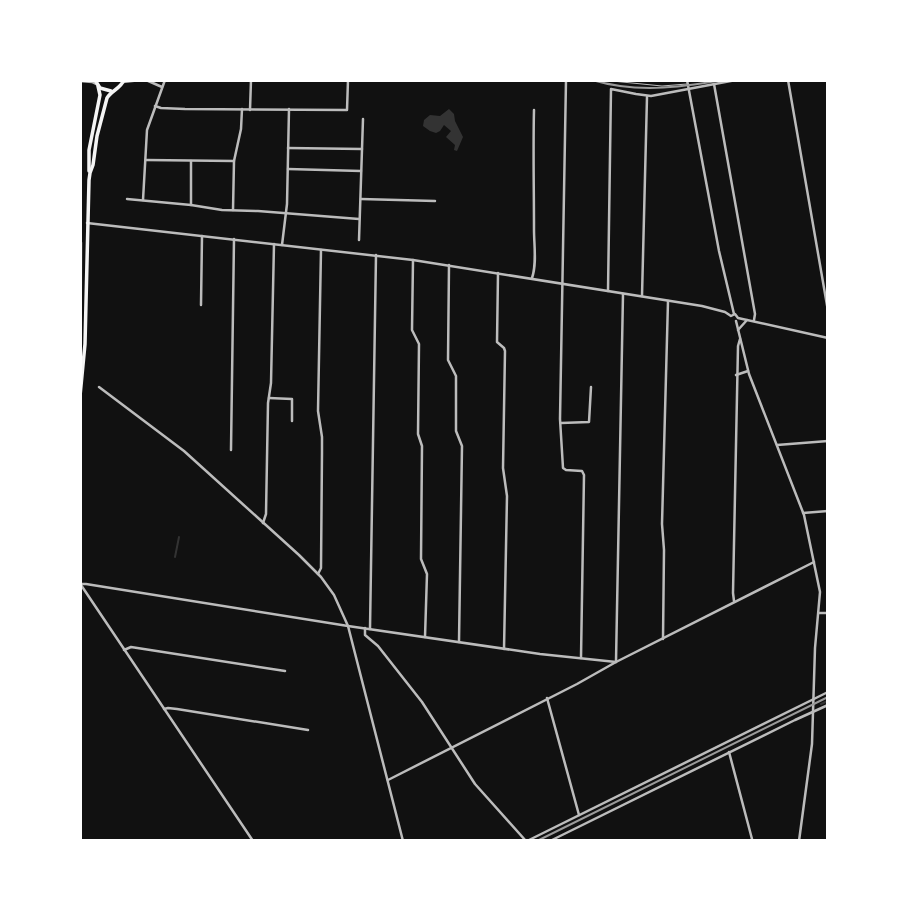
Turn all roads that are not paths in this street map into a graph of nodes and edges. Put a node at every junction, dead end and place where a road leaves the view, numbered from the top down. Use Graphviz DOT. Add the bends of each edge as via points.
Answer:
graph roads {
  1 [pos="144,80"];
  2 [pos="165,80"];
  3 [pos="251,80"];
  4 [pos="348,80"];
  5 [pos="566,80"];
  6 [pos="602,80"];
  7 [pos="736,80"];
  8 [pos="788,80"];
  9 [pos="80,81"];
  10 [pos="124,81"];
  11 [pos="687,82"];
  12 [pos="96,84"];
  13 [pos="715,84"];
  14 [pos="162,87"];
  15 [pos="689,89"];
  16 [pos="113,91"];
  17 [pos="647,96"];
  18 [pos="155,106"];
  19 [pos="242,109"];
  20 [pos="289,109"];
  21 [pos="250,110"];
  22 [pos="534,110"];
  23 [pos="363,119"];
  24 [pos="288,148"];
  25 [pos="362,149"];
  26 [pos="145,160"];
  27 [pos="191,161"];
  28 [pos="234,162"];
  29 [pos="288,169"];
  30 [pos="361,171"];
  31 [pos="90,173"];
  32 [pos="360,198"];
  33 [pos="127,199"];
  34 [pos="143,200"];
  35 [pos="435,201"];
  36 [pos="191,205"];
  37 [pos="233,210"];
  38 [pos="286,214"];
  39 [pos="359,219"];
  40 [pos="87,223"];
  41 [pos="202,236"];
  42 [pos="233,239"];
  43 [pos="359,240"];
  44 [pos="274,244"];
  45 [pos="282,245"];
  46 [pos="321,249"];
  47 [pos="376,255"];
  48 [pos="413,260"];
  49 [pos="449,265"];
  50 [pos="498,273"];
  51 [pos="532,278"];
  52 [pos="563,284"];
  53 [pos="608,291"];
  54 [pos="623,293"];
  55 [pos="642,296"];
  56 [pos="667,300"];
  57 [pos="201,305"];
  58 [pos="828,311"];
  59 [pos="732,315"];
  60 [pos="748,319"];
  61 [pos="737,320"];
  62 [pos="754,320"];
  63 [pos="738,330"];
  64 [pos="828,338"];
  65 [pos="740,339"];
  66 [pos="748,371"];
  67 [pos="736,375"];
  68 [pos="99,387"];
  69 [pos="591,387"];
  70 [pos="80,396"];
  71 [pos="269,398"];
  72 [pos="292,421"];
  73 [pos="561,423"];
  74 [pos="828,441"];
  75 [pos="777,445"];
  76 [pos="231,450"];
  77 [pos="828,511"];
  78 [pos="803,513"];
  79 [pos="263,523"];
  80 [pos="814,562"];
  81 [pos="318,573"];
  82 [pos="81,584"];
  83 [pos="735,602"];
  84 [pos="819,613"];
  85 [pos="828,613"];
  86 [pos="348,626"];
  87 [pos="365,628"];
  88 [pos="370,629"];
  89 [pos="425,637"];
  90 [pos="663,639"];
  91 [pos="459,642"];
  92 [pos="504,649"];
  93 [pos="124,650"];
  94 [pos="581,658"];
  95 [pos="616,662"];
  96 [pos="285,671"];
  97 [pos="828,692"];
  98 [pos="547,698"];
  99 [pos="814,698"];
  100 [pos="828,705"];
  101 [pos="164,709"];
  102 [pos="814,712"];
  103 [pos="308,730"];
  104 [pos="451,747"];
  105 [pos="729,752"];
  106 [pos="388,780"];
  107 [pos="579,815"];
  108 [pos="557,839"];
  109 [pos="752,839"];
  110 [pos="253,841"];
  111 [pos="403,841"];
  112 [pos="526,841"];
  113 [pos="550,841"];
  114 [pos="799,841"];
  1 -- 10 [label="street"];
  1 -- 14 [label="street"];
  2 -- 14 [label="street"];
  3 -- 21 [label="street"];
  4 -- 20 [label="street" via="347,110"];
  5 -- 52 [label="street"];
  6 -- 11 [label="lane" via="657,86"];
  7 -- 13 [label="street"];
  8 -- 58 [label="street"];
  9 -- 12 [label="street"];
  10 -- 16 [label="main road"];
  11 -- 15 [label="street"];
  12 -- 16 [label="main road"];
  12 -- 31 [label="main road" via="100,95 89,150"];
  13 -- 15 [label="street"];
  13 -- 62 [label="street"];
  14 -- 18 [label="street"];
  15 -- 17 [label="street"];
  15 -- 59 [label="street"];
  16 -- 31 [label="main road" via="105,104"];
  17 -- 53 [label="street" via="611,89"];
  17 -- 55 [label="street"];
  18 -- 19 [label="street"];
  18 -- 26 [label="street"];
  19 -- 21 [label="street"];
  19 -- 28 [label="street"];
  20 -- 21 [label="street"];
  20 -- 24 [label="street"];
  22 -- 51 [label="street"];
  23 -- 25 [label="street"];
  24 -- 25 [label="street"];
  24 -- 29 [label="street"];
  25 -- 30 [label="street"];
  26 -- 27 [label="street"];
  26 -- 34 [label="street"];
  27 -- 28 [label="street"];
  27 -- 36 [label="street"];
  28 -- 37 [label="street"];
  29 -- 30 [label="street"];
  29 -- 38 [label="street"];
  30 -- 32 [label="street"];
  31 -- 40 [label="main road"];
  32 -- 35 [label="street"];
  32 -- 39 [label="street"];
  33 -- 34 [label="street"];
  34 -- 36 [label="street"];
  36 -- 37 [label="street"];
  37 -- 38 [label="street"];
  38 -- 39 [label="street"];
  38 -- 45 [label="street"];
  39 -- 43 [label="street"];
  40 -- 41 [label="street"];
  40 -- 70 [label="main road"];
  41 -- 42 [label="street"];
  41 -- 57 [label="street"];
  42 -- 44 [label="street"];
  42 -- 76 [label="street"];
  44 -- 45 [label="street"];
  44 -- 71 [label="street"];
  45 -- 46 [label="street"];
  46 -- 47 [label="street"];
  46 -- 81 [label="street"];
  47 -- 48 [label="street"];
  47 -- 88 [label="street"];
  48 -- 49 [label="street"];
  48 -- 89 [label="street" via="412,330 419,343 418,435 422,446 421,559 427,574"];
  49 -- 50 [label="street"];
  49 -- 91 [label="street" via="448,360 456,374 456,431 462,445"];
  50 -- 51 [label="street"];
  50 -- 92 [label="street" via="497,342 505,351"];
  51 -- 52 [label="street"];
  52 -- 53 [label="street"];
  52 -- 73 [label="street"];
  53 -- 54 [label="street"];
  54 -- 55 [label="street"];
  54 -- 95 [label="street"];
  55 -- 56 [label="street"];
  56 -- 59 [label="street"];
  56 -- 90 [label="street"];
  59 -- 61 [label="street"];
  59 -- 61 [label="street" via="731,320"];
  60 -- 61 [label="street"];
  60 -- 62 [label="street"];
  60 -- 63 [label="street"];
  61 -- 63 [label="street"];
  62 -- 64 [label="street"];
  63 -- 65 [label="street"];
  65 -- 66 [label="street"];
  65 -- 67 [label="street"];
  66 -- 67 [label="street"];
  66 -- 75 [label="street"];
  67 -- 83 [label="street"];
  68 -- 79 [label="street" via="181,449"];
  69 -- 73 [label="street" via="589,422"];
  71 -- 72 [label="street" via="292,399"];
  71 -- 79 [label="street"];
  73 -- 94 [label="street" via="563,467 584,474"];
  74 -- 75 [label="street"];
  75 -- 78 [label="street"];
  77 -- 78 [label="street"];
  78 -- 80 [label="street"];
  79 -- 81 [label="street"];
  80 -- 83 [label="street"];
  80 -- 84 [label="street"];
  81 -- 86 [label="street" via="337,599"];
  82 -- 86 [label="street"];
  82 -- 93 [label="street"];
  83 -- 90 [label="street"];
  84 -- 85 [label="street"];
  84 -- 99 [label="street"];
  86 -- 87 [label="street"];
  86 -- 106 [label="street"];
  87 -- 88 [label="street"];
  87 -- 104 [label="street" via="365,635 416,695"];
  88 -- 89 [label="street"];
  89 -- 91 [label="street"];
  90 -- 95 [label="street"];
  91 -- 92 [label="street"];
  92 -- 94 [label="street"];
  93 -- 96 [label="street" via="131,647"];
  93 -- 101 [label="street"];
  94 -- 95 [label="street"];
  95 -- 98 [label="street"];
  97 -- 99 [label="street"];
  98 -- 104 [label="street"];
  98 -- 107 [label="street"];
  99 -- 102 [label="street"];
  99 -- 107 [label="street"];
  100 -- 102 [label="street"];
  101 -- 103 [label="street"];
  101 -- 110 [label="street"];
  102 -- 105 [label="street"];
  102 -- 114 [label="street"];
  104 -- 106 [label="street"];
  104 -- 112 [label="street" via="475,784"];
  105 -- 108 [label="street"];
  105 -- 109 [label="street"];
  106 -- 111 [label="street"];
  107 -- 112 [label="street"];
  108 -- 113 [label="street"];
}
